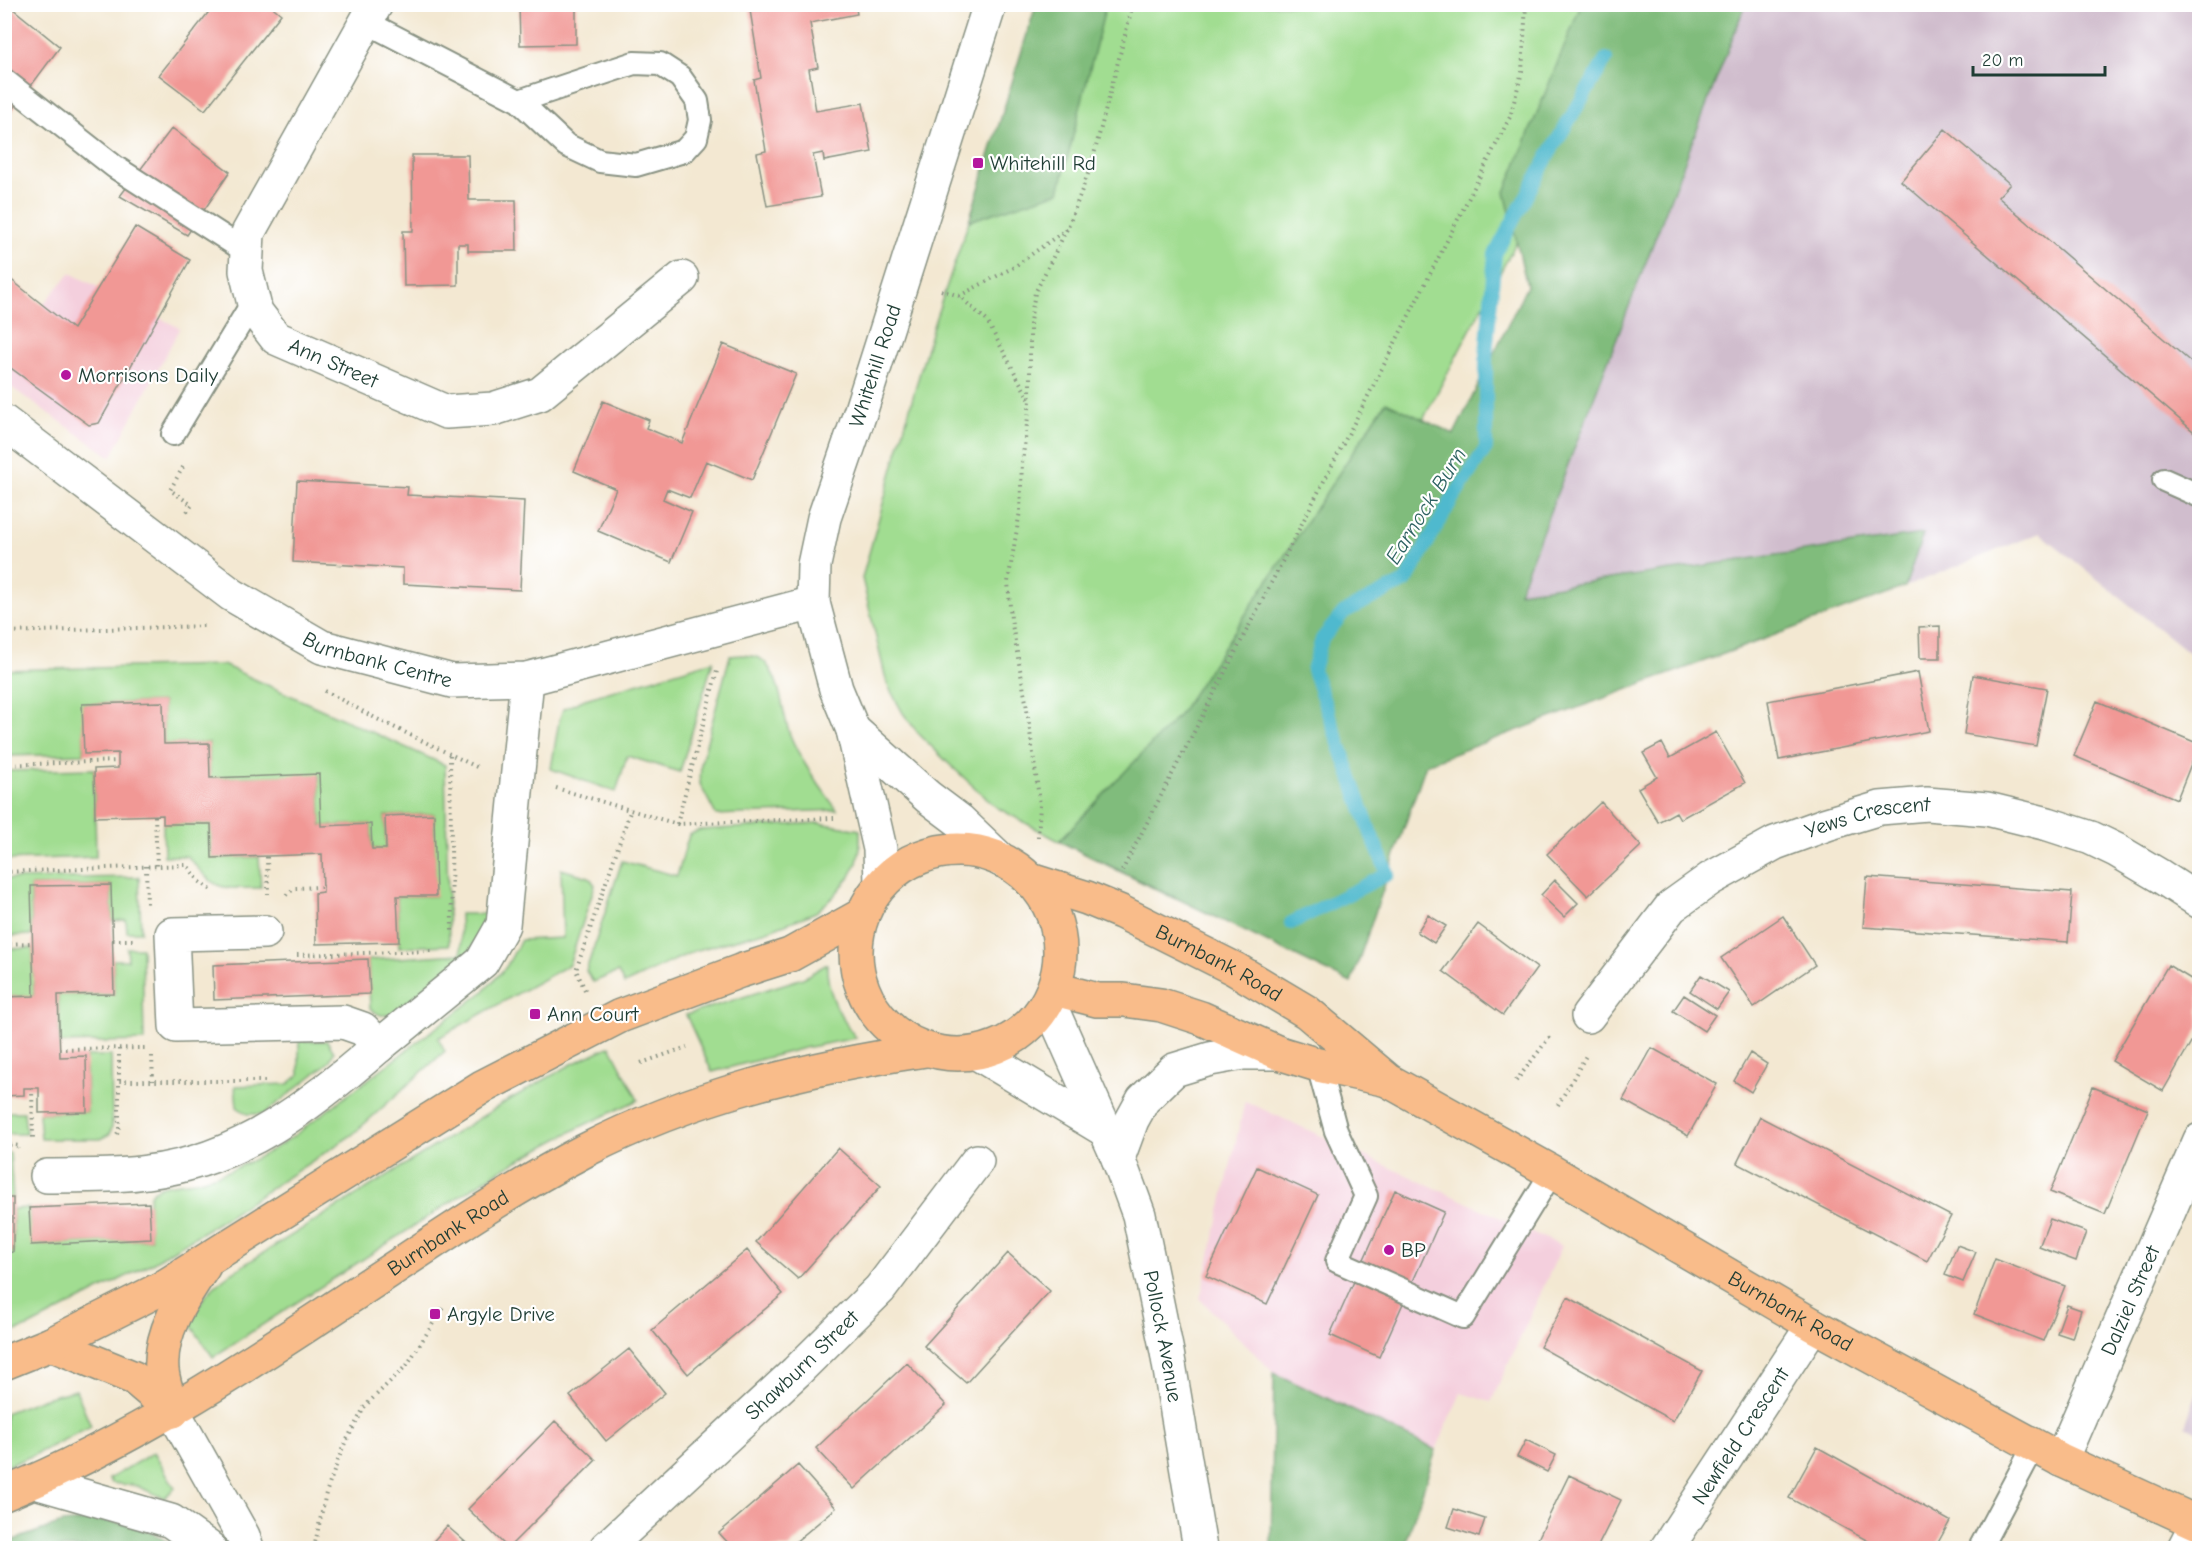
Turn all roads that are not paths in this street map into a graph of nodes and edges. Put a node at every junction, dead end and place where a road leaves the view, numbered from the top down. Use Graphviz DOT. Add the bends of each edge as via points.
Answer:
graph roads {
  1 [pos="990,4"];
  2 [pos="371,13"];
  3 [pos="4,80"];
  4 [pos="519,101"];
  5 [pos="247,252"];
  6 [pos="682,278"];
  7 [pos="253,302"];
  8 [pos="4,422"];
  9 [pos="173,434"];
  10 [pos="2164,480"];
  11 [pos="2199,496"];
  12 [pos="813,603"];
  13 [pos="527,679"];
  14 [pos="853,730"];
  15 [pos="1001,860"];
  16 [pos="1030,880"];
  17 [pos="881,884"];
  18 [pos="2199,902"];
  19 [pos="862,915"];
  20 [pos="265,932"];
  21 [pos="1052,996"];
  22 [pos="1588,1016"];
  23 [pos="380,1046"];
  24 [pos="926,1050"];
  25 [pos="977,1053"];
  26 [pos="1279,1053"];
  27 [pos="1318,1065"];
  28 [pos="1389,1081"];
  29 [pos="2199,1140"];
  30 [pos="1112,1144"];
  31 [pos="977,1161"];
  32 [pos="1552,1172"];
  33 [pos="47,1176"];
  34 [pos="209,1258"];
  35 [pos="1813,1325"];
  36 [pos="51,1344"];
  37 [pos="4,1363"];
  38 [pos="173,1411"];
  39 [pos="2048,1453"];
  40 [pos="35,1482"];
  41 [pos="4,1494"];
  42 [pos="2194,1532"];
  43 [pos="620,1543"];
  44 [pos="209,1548"];
  45 [pos="248,1548"];
  46 [pos="1200,1548"];
  47 [pos="1667,1548"];
  48 [pos="1980,1548"];
  1 -- 12 [label="street, Whitehill Road" via="824,518 814,565"];
  2 -- 4 [label="lane"];
  2 -- 5 [label="street, Ann Street" via="248,232"];
  3 -- 5 [label="lane" via="115,167"];
  4 -- 4 [label="lane" via="634,63 660,64 680,77 697,101 700,120 696,138 684,151 636,165 600,161 566,145"];
  5 -- 7 [label="street, Ann Street" via="246,271"];
  6 -- 7 [label="street, Ann Street" via="540,394 493,409 446,412 276,338"];
  7 -- 9 [label="lane"];
  8 -- 13 [label="street, Burnbank Centre" via="232,595 322,647 452,681"];
  10 -- 11 [label="lane"];
  12 -- 13 [label="street, Burnbank Centre"];
  12 -- 14 [label="street, Whitehill Road" via="836,688"];
  13 -- 23 [label="street" via="503,925 482,962"];
  14 -- 15 [label="street, Whitehill Road"];
  14 -- 17 [label="street, Whitehill Road" via="880,849"];
  15 -- 16 [label="main road"];
  15 -- 17 [label="main road" via="982,852 939,852 917,857"];
  16 -- 21 [label="main road" via="1047,904 1058,931 1060,951"];
  16 -- 28 [label="main road, Burnbank Road" via="1121,912 1235,969 1307,1012"];
  17 -- 19 [label="main road"];
  18 -- 22 [label="street, Yews Crescent" via="2116,850 2048,824 1987,809 1927,804 1880,807 1775,843 1710,879 1671,907"];
  19 -- 24 [label="main road" via="855,956 864,996 890,1029"];
  19 -- 34 [label="main road" via="790,955 620,1016 482,1087"];
  20 -- 23 [label="street" via="172,934 176,1026 343,1022 363,1029"];
  21 -- 25 [label="main road" via="1015,1037"];
  21 -- 26 [label="main road, Burnbank Road" via="1161,1005 1201,1017"];
  21 -- 30 [label="street, Pollock Avenue"];
  23 -- 33 [label="street" via="272,1129 215,1157 147,1172"];
  24 -- 25 [label="main road"];
  24 -- 38 [label="main road, Burnbank Road" via="838,1065 732,1091 684,1107 585,1151 486,1208"];
  25 -- 30 [label="street"];
  26 -- 27 [label="main road, Burnbank Road"];
  26 -- 30 [label="street" via="1243,1053 1174,1070 1143,1101"];
  27 -- 28 [label="main road, Burnbank Road"];
  27 -- 32 [label="lane" via="1336,1131 1366,1196 1337,1261 1463,1317"];
  28 -- 32 [label="main road, Burnbank Road"];
  29 -- 39 [label="street, Dalziel Street"];
  30 -- 46 [label="street, Pollock Avenue" via="1139,1215"];
  31 -- 43 [label="street, Shawburn Street" via="880,1289"];
  32 -- 35 [label="main road, Burnbank Road"];
  34 -- 36 [label="main road" via="162,1288"];
  34 -- 38 [label="main road" via="178,1306 166,1335 162,1369"];
  35 -- 39 [label="main road, Burnbank Road"];
  35 -- 47 [label="street, Newfield Crescent"];
  36 -- 37 [label="main road"];
  36 -- 38 [label="main road" via="134,1378"];
  38 -- 40 [label="main road, Burnbank Road"];
  38 -- 45 [label="street"];
  39 -- 42 [label="main road, Burnbank Road"];
  39 -- 48 [label="lane"];
  40 -- 41 [label="main road, Burnbank Road"];
  40 -- 44 [label="street" via="171,1521"];
}
